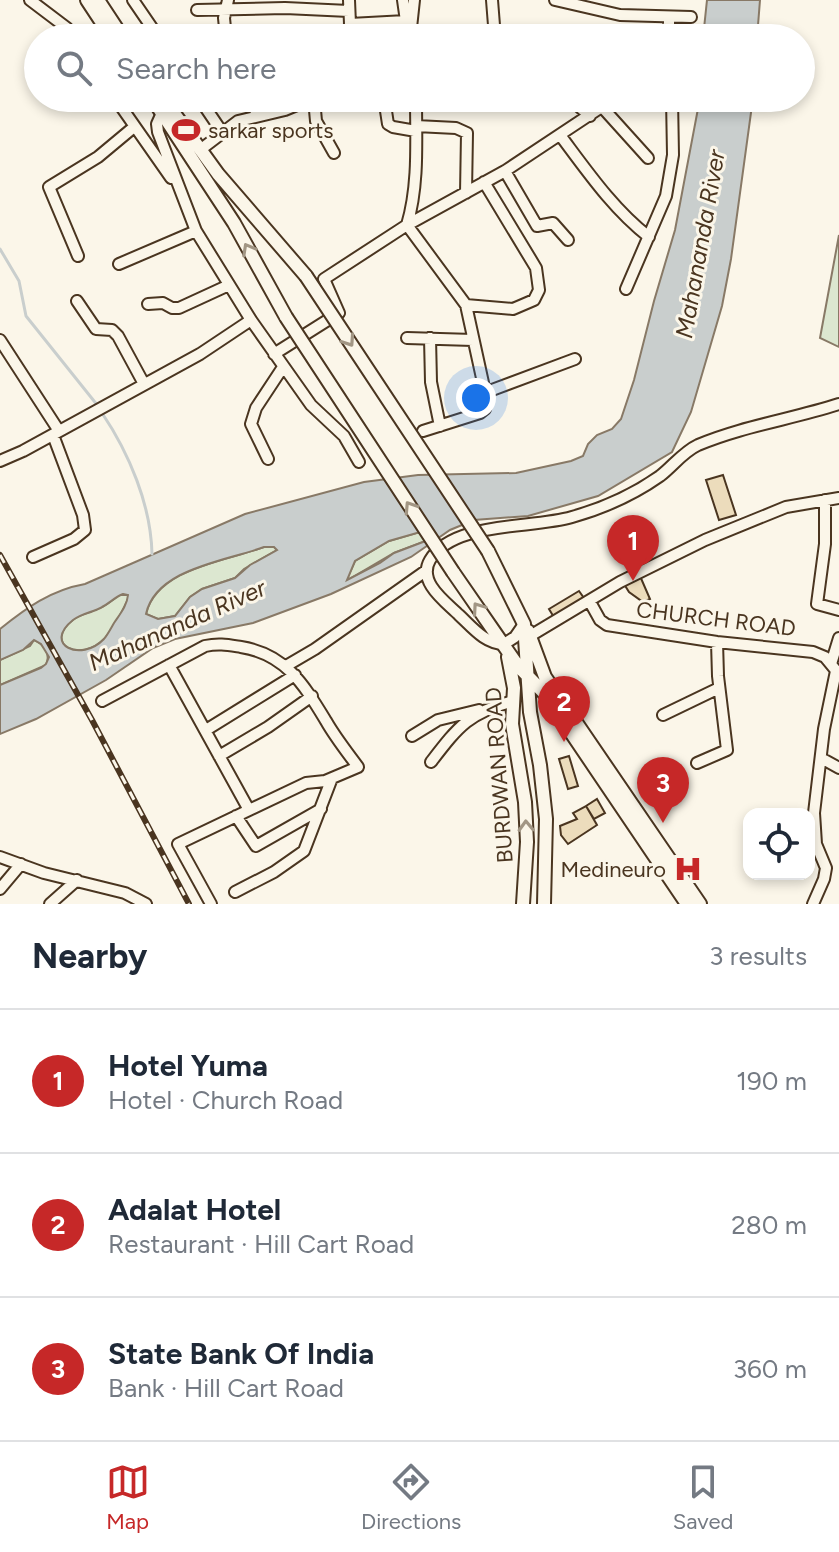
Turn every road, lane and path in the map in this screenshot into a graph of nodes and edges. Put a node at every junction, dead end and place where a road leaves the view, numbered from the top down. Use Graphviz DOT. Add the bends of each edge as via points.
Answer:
graph roads {
  1 [pos="30,0"];
  2 [pos="87,0"];
  3 [pos="98,0"];
  4 [pos="133,0"];
  5 [pos="403,0"];
  6 [pos="414,0"];
  7 [pos="492,0"];
  8 [pos="555,0"];
  9 [pos="585,4"];
  10 [pos="227,5"];
  11 [pos="349,5"];
  12 [pos="197,10"];
  13 [pos="669,17"];
  14 [pos="691,17"];
  15 [pos="62,24"];
  16 [pos="103,24"];
  17 [pos="114,24"];
  18 [pos="149,24"];
  19 [pos="350,24"];
  20 [pos="409,24"];
  21 [pos="411,24"];
  22 [pos="494,24"];
  23 [pos="669,24"];
  24 [pos="124,112"];
  25 [pos="173,112"];
  26 [pos="208,112"];
  27 [pos="256,112"];
  28 [pos="274,112"];
  29 [pos="315,112"];
  30 [pos="386,112"];
  31 [pos="416,112"];
  32 [pos="585,112"];
  33 [pos="595,112"];
  34 [pos="607,112"];
  35 [pos="672,112"];
  36 [pos="162,113"];
  37 [pos="258,115"];
  38 [pos="590,116"];
  39 [pos="134,127"];
  40 [pos="416,129"];
  41 [pos="222,132"];
  42 [pos="560,135"];
  43 [pos="200,150"];
  44 [pos="334,153"];
  45 [pos="648,158"];
  46 [pos="505,171"];
  47 [pos="484,182"];
  48 [pos="177,187"];
  49 [pos="466,193"];
  50 [pos="407,225"];
  51 [pos="196,231"];
  52 [pos="649,237"];
  53 [pos="568,240"];
  54 [pos="78,256"];
  55 [pos="119,264"];
  56 [pos="229,285"];
  57 [pos="626,289"];
  58 [pos="77,301"];
  59 [pos="148,304"];
  60 [pos="466,305"];
  61 [pos="251,320"];
  62 [pos="407,338"];
  63 [pos="430,338"];
  64 [pos="0,340"];
  65 [pos="473,340"];
  66 [pos="274,354"];
  67 [pos="575,359"];
  68 [pos="283,367"];
  69 [pos="144,384"];
  70 [pos="484,393"];
  71 [pos="839,404"];
  72 [pos="440,426"];
  73 [pos="423,431"];
  74 [pos="56,433"];
  75 [pos="268,459"];
  76 [pos="0,461"];
  77 [pos="359,462"];
  78 [pos="839,498"];
  79 [pos="825,500"];
  80 [pos="33,557"];
  81 [pos="427,570"];
  82 [pos="590,602"];
  83 [pos="839,610"];
  84 [pos="527,630"];
  85 [pos="839,638"];
  86 [pos="717,642"];
  87 [pos="504,644"];
  88 [pos="169,665"];
  89 [pos="286,666"];
  90 [pos="835,670"];
  91 [pos="543,673"];
  92 [pos="295,675"];
  93 [pos="528,677"];
  94 [pos="719,688"];
  95 [pos="514,695"];
  96 [pos="312,696"];
  97 [pos="102,701"];
  98 [pos="485,709"];
  99 [pos="456,714"];
  100 [pos="663,715"];
  101 [pos="462,725"];
  102 [pos="206,730"];
  103 [pos="412,736"];
  104 [pos="219,756"];
  105 [pos="821,758"];
  106 [pos="431,762"];
  107 [pos="697,763"];
  108 [pos="839,768"];
  109 [pos="332,778"];
  110 [pos="321,809"];
  111 [pos="249,810"];
  112 [pos="236,816"];
  113 [pos="0,857"];
  114 [pos="21,864"];
  115 [pos="77,880"];
  116 [pos="0,889"];
  117 [pos="120,892"];
  118 [pos="235,892"];
  119 [pos="50,904"];
  120 [pos="119,904"];
  121 [pos="146,904"];
  122 [pos="211,904"];
  123 [pos="523,904"];
  124 [pos="544,904"];
  125 [pos="687,904"];
  126 [pos="700,904"];
  127 [pos="813,904"];
  1 -- 15 [label="street"];
  2 -- 16 [label="main road"];
  3 -- 17 [label="main road"];
  4 -- 18 [label="street"];
  5 -- 20 [label="street"];
  6 -- 21 [label="street"];
  7 -- 22 [label="street"];
  8 -- 9 [label="street"];
  9 -- 13 [label="street" via="620,15"];
  10 -- 11 [label="street"];
  10 -- 12 [label="street"];
  11 -- 19 [label="street"];
  13 -- 14 [label="street"];
  13 -- 23 [label="street"];
  24 -- 39 [label="street"];
  25 -- 43 [label="main road"];
  26 -- 41 [label="street"];
  27 -- 37 [label="street"];
  28 -- 37 [label="street"];
  29 -- 44 [label="street"];
  30 -- 40 [label="street" via="393,127"];
  31 -- 40 [label="street"];
  32 -- 38 [label="street"];
  33 -- 38 [label="street"];
  34 -- 45 [label="street"];
  35 -- 52 [label="street" via="670,177"];
  36 -- 48 [label="street" via="158,132"];
  87 -- 36 [label="main road, one-way, bridge" via="286,317 234,223"];
  37 -- 41 [label="street"];
  38 -- 42 [label="street"];
  39 -- 48 [label="street"];
  39 -- 54 [label="street" via="49,187"];
  40 -- 49 [label="street" via="456,128 467,133"];
  40 -- 50 [label="street"];
  41 -- 43 [label="street"];
  42 -- 46 [label="street"];
  42 -- 52 [label="street" via="604,193"];
  43 -- 84 [label="main road, one-way, bridge" via="306,276 488,551"];
  46 -- 47 [label="street"];
  46 -- 53 [label="street" via="537,226 553,223"];
  47 -- 49 [label="street"];
  47 -- 60 [label="street" via="536,268 539,290 534,300 513,309"];
  48 -- 51 [label="street"];
  49 -- 50 [label="street"];
  50 -- 60 [label="street"];
  50 -- 66 [label="street" via="324,279 339,313"];
  51 -- 55 [label="street"];
  51 -- 56 [label="street"];
  52 -- 57 [label="street"];
  56 -- 59 [label="street" via="179,308"];
  56 -- 61 [label="street"];
  58 -- 69 [label="street" via="96,329 118,336"];
  60 -- 65 [label="street"];
  61 -- 66 [label="street"];
  61 -- 69 [label="street"];
  62 -- 63 [label="street"];
  63 -- 65 [label="street"];
  63 -- 72 [label="street"];
  64 -- 74 [label="street"];
  65 -- 70 [label="street"];
  66 -- 68 [label="street"];
  67 -- 70 [label="street"];
  68 -- 75 [label="street" via="251,424"];
  68 -- 77 [label="street" via="311,405 344,436"];
  69 -- 74 [label="street"];
  70 -- 72 [label="street" via="487,401 480,413"];
  71 -- 81 [label="street" via="695,446 651,482 600,508 543,524 473,531 436,553"];
  72 -- 73 [label="street"];
  74 -- 76 [label="street"];
  74 -- 80 [label="street" via="85,530"];
  78 -- 79 [label="street"];
  79 -- 82 [label="street" via="786,507 705,540"];
  79 -- 83 [label="street" via="817,604"];
  81 -- 87 [label="street" via="431,587 453,609 488,641"];
  81 -- 89 [label="street"];
  82 -- 84 [label="street"];
  82 -- 86 [label="street, CHURCH ROAD" via="607,625"];
  84 -- 87 [label="street"];
  84 -- 91 [label="main road"];
  84 -- 93 [label="main road, BURDWAN ROAD"];
  85 -- 90 [label="street"];
  86 -- 90 [label="street, CHURCH ROAD" via="813,652"];
  86 -- 94 [label="street"];
  87 -- 93 [label="main road"];
  87 -- 95 [label="main road, BURDWAN ROAD"];
  88 -- 89 [label="street" via="220,643 259,650"];
  88 -- 97 [label="street"];
  88 -- 102 [label="street"];
  89 -- 92 [label="street"];
  90 -- 105 [label="street"];
  91 -- 93 [label="main road"];
  91 -- 126 [label="main road"];
  92 -- 96 [label="street"];
  92 -- 102 [label="street"];
  93 -- 95 [label="main road"];
  93 -- 124 [label="main road, BURDWAN ROAD" via="546,819"];
  93 -- 125 [label="main road" via="545,694"];
  94 -- 100 [label="street"];
  94 -- 107 [label="street" via="727,750"];
  95 -- 98 [label="street"];
  123 -- 95 [label="main road, BURDWAN ROAD, one-way" via="526,822 512,724"];
  96 -- 104 [label="street"];
  96 -- 109 [label="street" via="358,767"];
  98 -- 99 [label="street"];
  98 -- 101 [label="street"];
  99 -- 101 [label="street"];
  99 -- 103 [label="street"];
  101 -- 106 [label="street"];
  102 -- 104 [label="street"];
  104 -- 111 [label="street"];
  105 -- 108 [label="street"];
  105 -- 127 [label="street" via="814,827 826,868"];
  109 -- 110 [label="street"];
  109 -- 111 [label="street" via="306,783"];
  110 -- 112 [label="street" via="256,846"];
  110 -- 118 [label="street" via="304,851"];
  111 -- 112 [label="street"];
  112 -- 122 [label="street" via="178,844"];
  113 -- 114 [label="street"];
  114 -- 115 [label="street"];
  114 -- 116 [label="street"];
  115 -- 117 [label="street"];
  115 -- 119 [label="street"];
  117 -- 120 [label="street"];
  117 -- 121 [label="street"];
}
